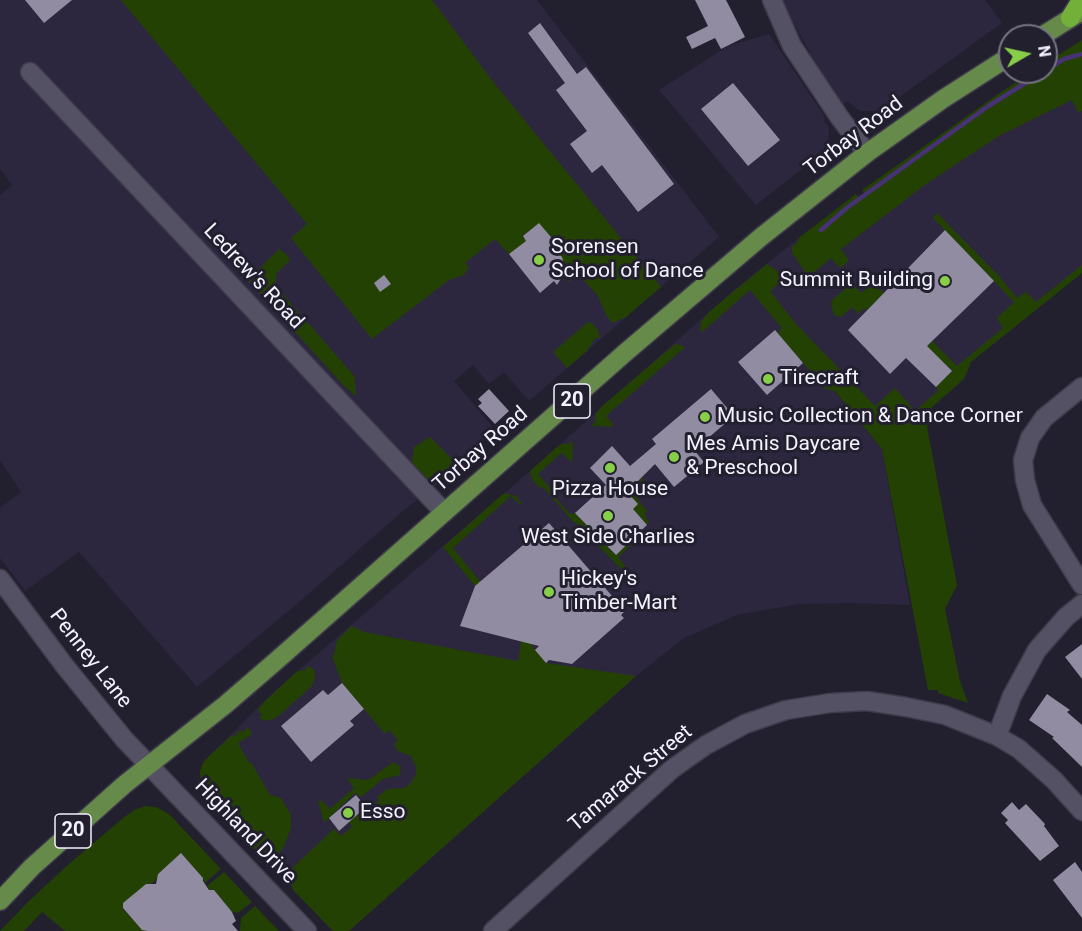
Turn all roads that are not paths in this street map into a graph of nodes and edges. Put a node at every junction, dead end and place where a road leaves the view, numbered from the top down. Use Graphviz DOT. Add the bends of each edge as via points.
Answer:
graph roads {
  1 [pos="772,0"];
  2 [pos="1081,0"];
  3 [pos="1076,15"];
  4 [pos="1058,26"];
  5 [pos="998,64"];
  6 [pos="30,72"];
  7 [pos="867,153"];
  8 [pos="1082,387"];
  9 [pos="444,513"];
  10 [pos="0,579"];
  11 [pos="1082,585"];
  12 [pos="1082,604"];
  13 [pos="997,736"];
  14 [pos="149,765"];
  15 [pos="1082,811"];
  16 [pos="0,901"];
  17 [pos="495,930"];
  18 [pos="307,931"];
  1 -- 7 [label="street" via="792,46"];
  2 -- 3 [label="highway"];
  3 -- 4 [label="main road"];
  5 -- 7 [label="main road, Torbay Road / 20"];
  6 -- 9 [label="street, Ledrew's Road"];
  7 -- 9 [label="main road, Torbay Road / 20" via="761,237"];
  8 -- 11 [label="street" via="1044,418 1030,438 1023,460 1032,506"];
  9 -- 14 [label="main road, Torbay Road / 20" via="225,705"];
  10 -- 14 [label="street, Penney Lane" via="64,665"];
  12 -- 13 [label="street" via="1037,650 1012,696"];
  13 -- 15 [label="street, Tamarack Street" via="1038,765"];
  13 -- 17 [label="street, Tamarack Street" via="945,716 867,701 786,710 745,724 672,769"];
  14 -- 16 [label="main road, Torbay Road / 20"];
  14 -- 18 [label="street, Highland Drive"];
}
